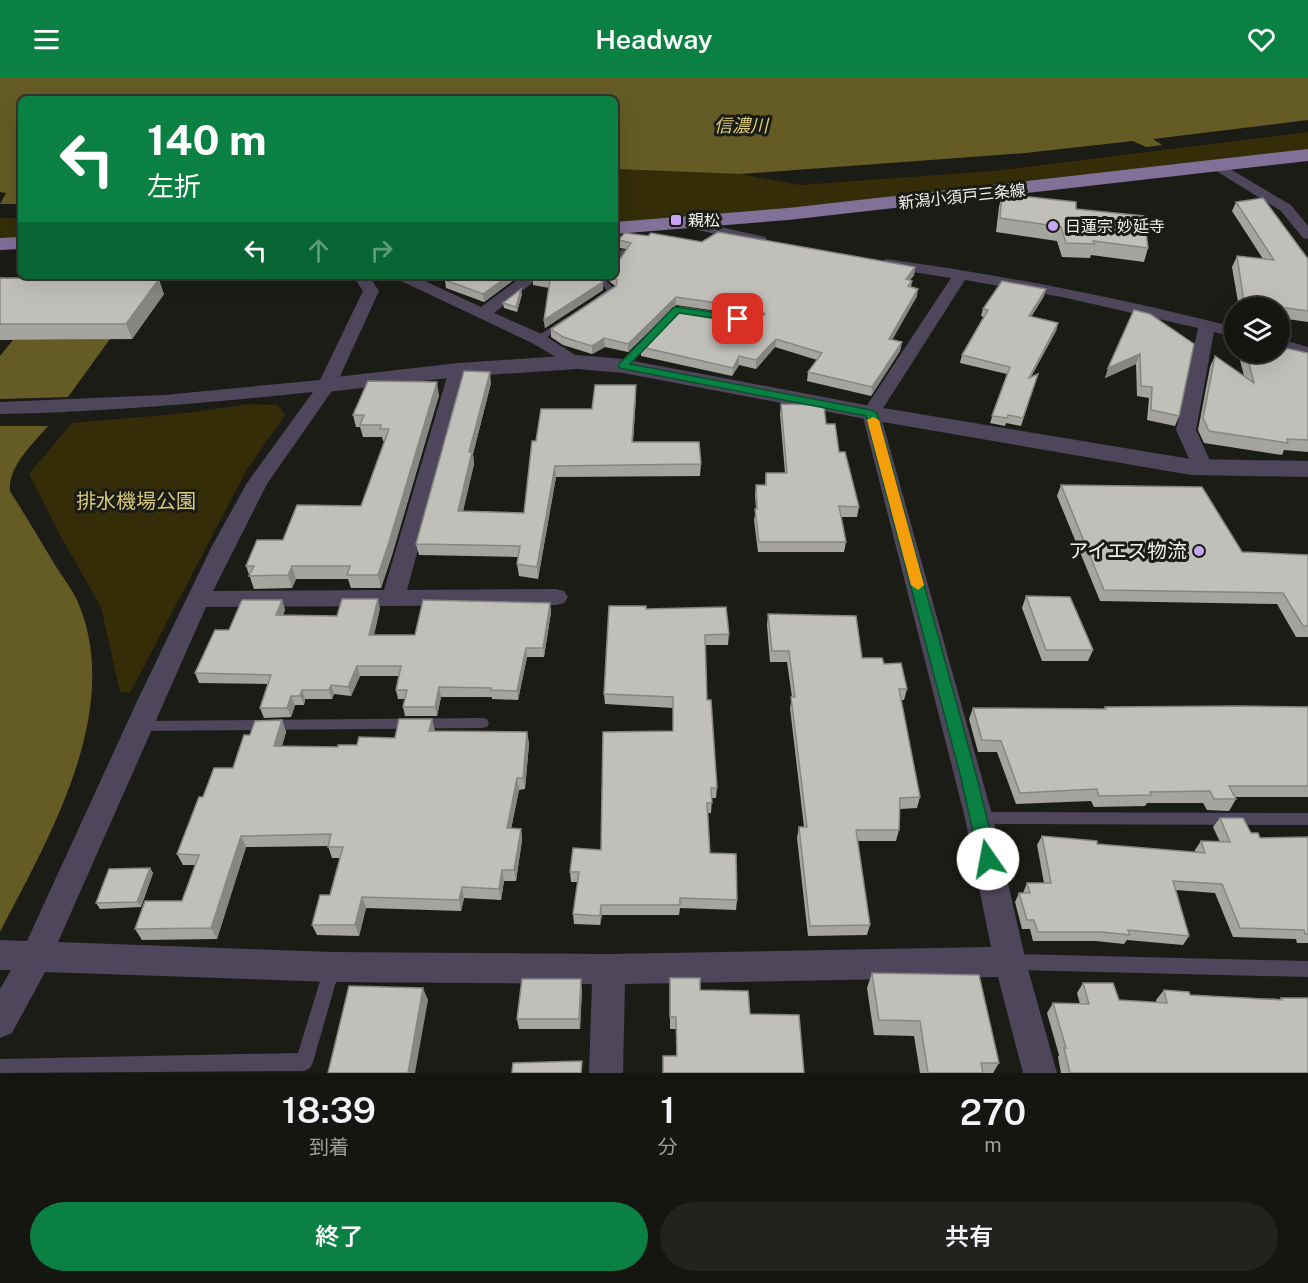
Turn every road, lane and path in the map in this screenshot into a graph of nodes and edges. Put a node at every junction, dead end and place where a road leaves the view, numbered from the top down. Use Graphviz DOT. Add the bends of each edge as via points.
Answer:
graph roads {
  1 [pos="1308,155"];
  2 [pos="1218,166"];
  3 [pos="685,223"];
  4 [pos="618,228"];
  5 [pos="1308,235"];
  6 [pos="18,243"];
  7 [pos="776,243"];
  8 [pos="0,244"];
  9 [pos="625,251"];
  10 [pos="618,259"];
  11 [pos="869,261"];
  12 [pos="961,274"];
  13 [pos="363,279"];
  14 [pos="409,279"];
  15 [pos="529,279"];
  16 [pos="601,279"];
  17 [pos="594,302"];
  18 [pos="483,312"];
  19 [pos="700,313"];
  20 [pos="575,314"];
  21 [pos="1207,325"];
  22 [pos="1224,329"];
  23 [pos="538,339"];
  24 [pos="1290,346"];
  25 [pos="1308,351"];
  26 [pos="577,362"];
  27 [pos="623,366"];
  28 [pos="458,370"];
  29 [pos="327,385"];
  30 [pos="0,408"];
  31 [pos="871,413"];
  32 [pos="1203,467"];
  33 [pos="1308,469"];
  34 [pos="556,597"];
  35 [pos="393,598"];
  36 [pos="197,599"];
  37 [pos="482,723"];
  38 [pos="139,726"];
  39 [pos="979,818"];
  40 [pos="1308,819"];
  41 [pos="14,956"];
  42 [pos="1010,962"];
  43 [pos="333,967"];
  44 [pos="609,969"];
  45 [pos="1308,969"];
  46 [pos="0,1021"];
  47 [pos="0,1068"];
  48 [pos="606,1073"];
  49 [pos="1040,1073"];
  1 -- 2 [label="main road, 新潟小須戸三条線"];
  2 -- 3 [label="main road, 新潟小須戸三条線"];
  2 -- 5 [label="street" via="1286,208"];
  3 -- 4 [label="main road, 新潟小須戸三条線"];
  3 -- 7 [label="street"];
  6 -- 8 [label="main road"];
  9 -- 10 [label="lane"];
  11 -- 12 [label="street"];
  12 -- 21 [label="street" via="1076,293"];
  12 -- 31 [label="street"];
  13 -- 29 [label="street" via="371,291"];
  14 -- 18 [label="street"];
  15 -- 18 [label="street"];
  16 -- 17 [label="lane" via="612,290"];
  18 -- 23 [label="street"];
  19 -- 27 [label="lane" via="677,310"];
  20 -- 23 [label="lane"];
  21 -- 22 [label="street"];
  21 -- 32 [label="street" via="1186,430"];
  23 -- 26 [label="street"];
  24 -- 25 [label="street"];
  26 -- 27 [label="street"];
  26 -- 28 [label="street"];
  27 -- 31 [label="street"];
  28 -- 29 [label="street"];
  28 -- 35 [label="street"];
  29 -- 30 [label="street" via="194,400"];
  29 -- 36 [label="street" via="257,483"];
  31 -- 32 [label="street"];
  31 -- 39 [label="street"];
  32 -- 33 [label="street"];
  34 -- 35 [label="street"];
  35 -- 36 [label="street"];
  36 -- 38 [label="street"];
  37 -- 38 [label="lane"];
  38 -- 41 [label="street"];
  39 -- 40 [label="lane"];
  39 -- 42 [label="street"];
  41 -- 43 [label="street"];
  41 -- 46 [label="street"];
  42 -- 44 [label="street"];
  42 -- 45 [label="lane"];
  42 -- 49 [label="street"];
  43 -- 44 [label="street"];
  43 -- 47 [label="lane" via="304,1062"];
  44 -- 48 [label="street"];
}
